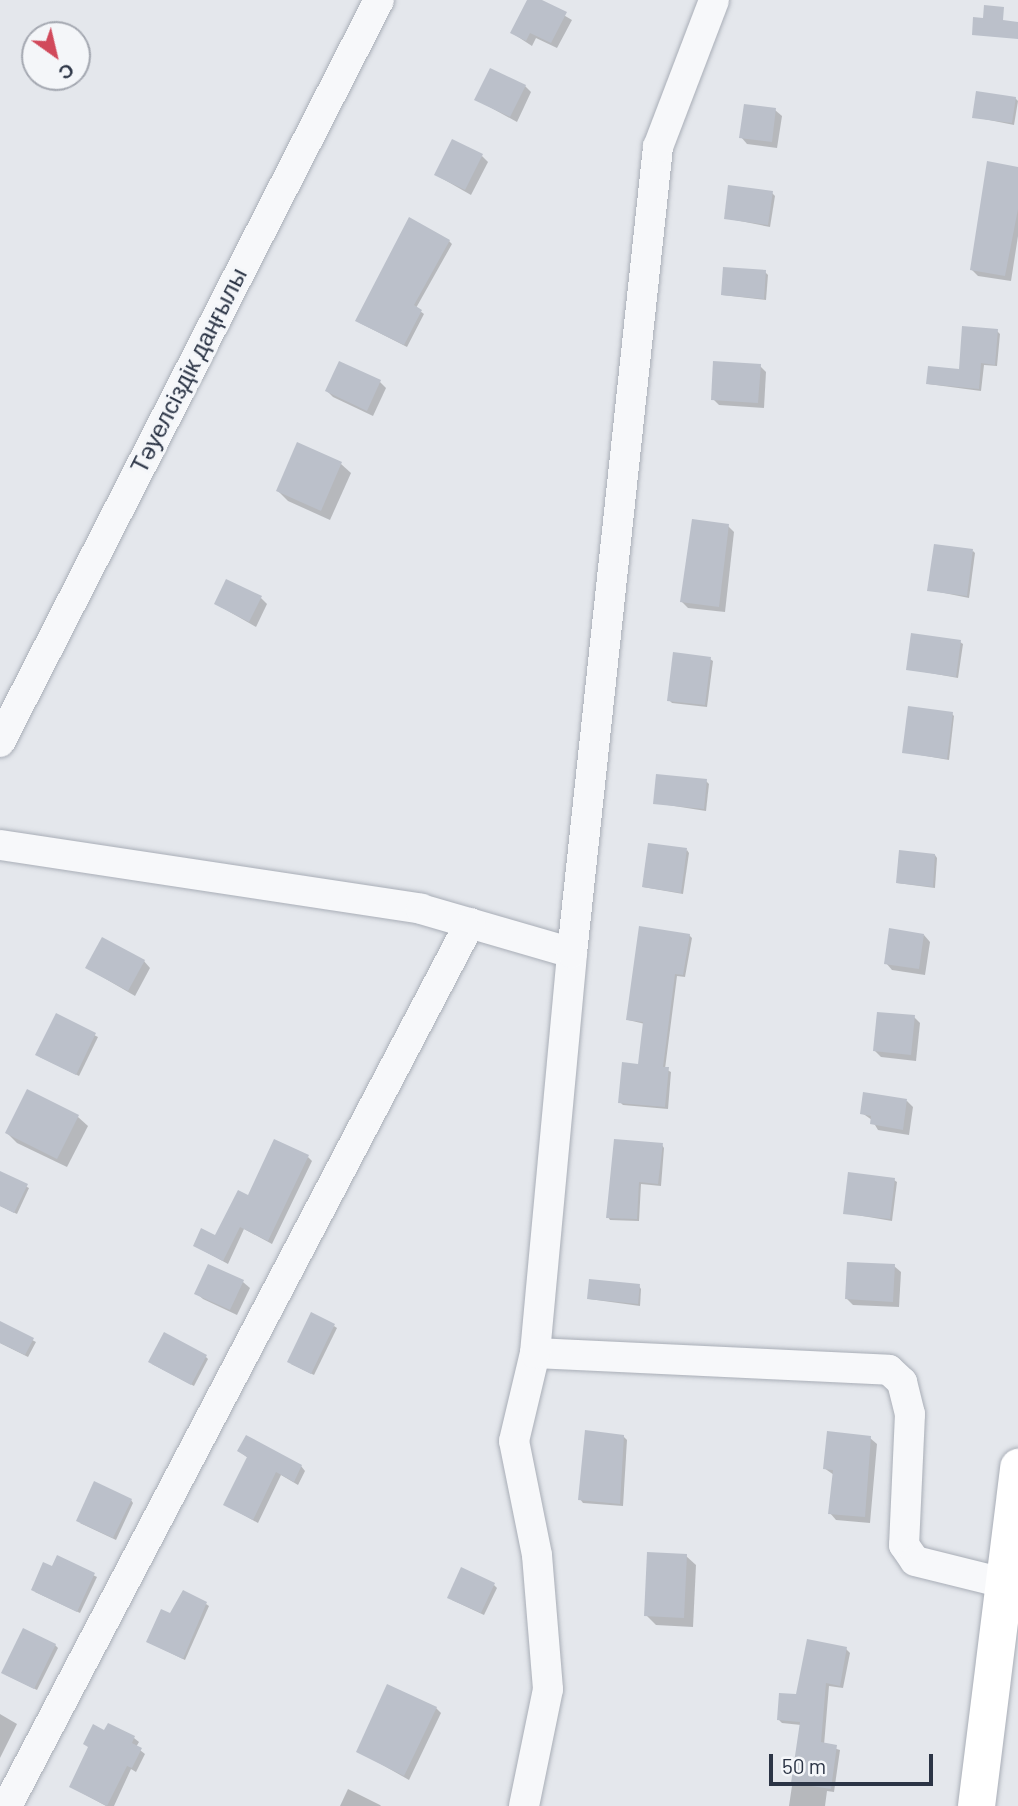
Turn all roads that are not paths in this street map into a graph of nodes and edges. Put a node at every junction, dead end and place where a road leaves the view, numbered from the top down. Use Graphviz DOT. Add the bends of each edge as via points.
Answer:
graph roads {
  1 [pos="379,0"];
  2 [pos="714,0"];
  3 [pos="0,742"];
  4 [pos="0,845"];
  5 [pos="470,923"];
  6 [pos="572,953"];
  7 [pos="535,1353"];
  8 [pos="1018,1467"];
  9 [pos="1004,1583"];
  10 [pos="7,1806"];
  11 [pos="524,1806"];
  12 [pos="976,1806"];
  1 -- 3 [label="street, Тәуелсіздік даңғылы"];
  2 -- 6 [label="street" via="658,147"];
  4 -- 5 [label="street" via="421,909"];
  5 -- 6 [label="street"];
  5 -- 10 [label="street"];
  6 -- 7 [label="street"];
  7 -- 9 [label="street" via="889,1370 902,1382 910,1414 904,1545 915,1561"];
  7 -- 11 [label="street" via="514,1441 537,1555 548,1689"];
  8 -- 9 [label="main road"];
  9 -- 12 [label="main road"];
}
